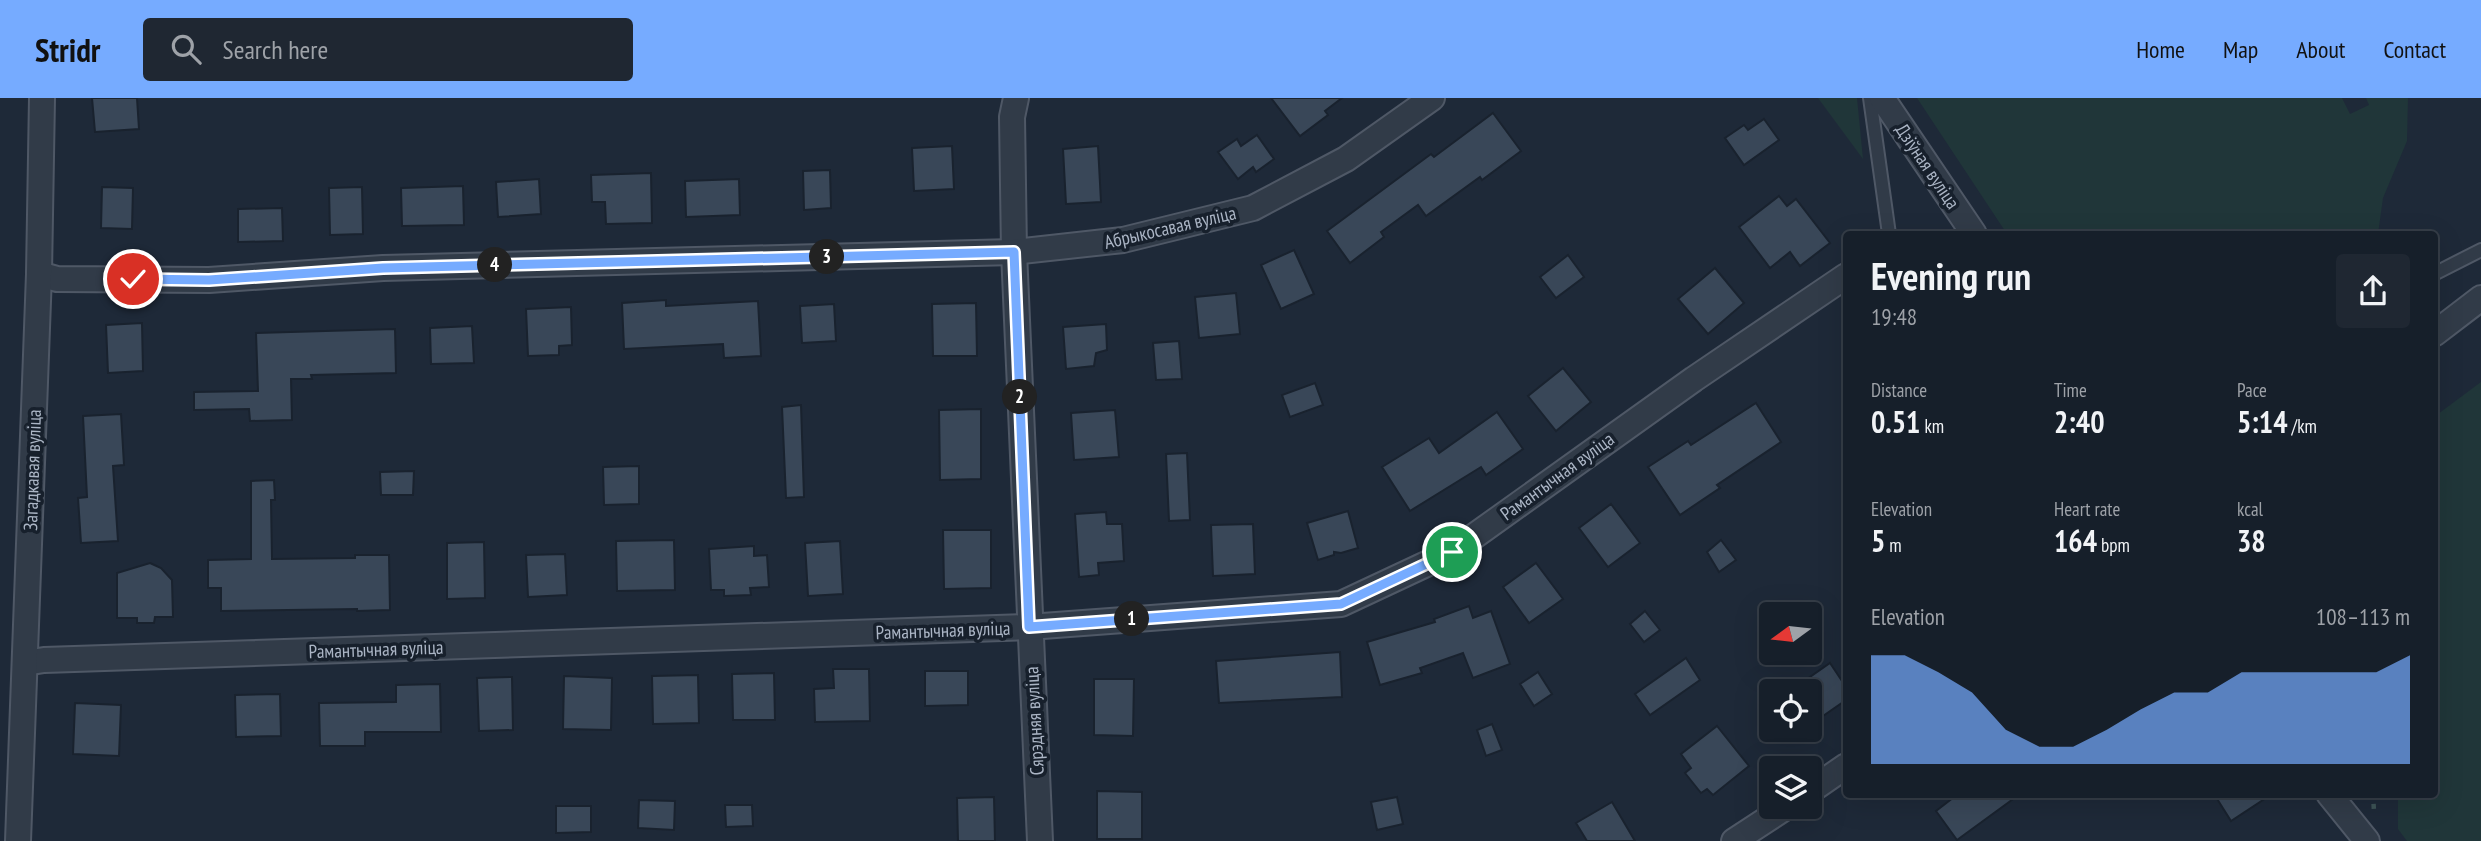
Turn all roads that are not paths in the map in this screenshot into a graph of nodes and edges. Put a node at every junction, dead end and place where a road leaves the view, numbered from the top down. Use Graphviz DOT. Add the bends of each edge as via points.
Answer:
graph roads {
  1 [pos="42,98"];
  2 [pos="1016,98"];
  3 [pos="1432,98"];
  4 [pos="1870,98"];
  5 [pos="1882,98"];
  6 [pos="1889,231"];
  7 [pos="1972,231"];
  8 [pos="2481,250"];
  9 [pos="1014,252"];
  10 [pos="2438,272"];
  11 [pos="39,274"];
  12 [pos="1843,278"];
  13 [pos="2481,298"];
  14 [pos="2438,331"];
  15 [pos="1029,627"];
  16 [pos="25,663"];
  17 [pos="1843,768"];
  18 [pos="1822,783"];
  19 [pos="2332,798"];
  20 [pos="1768,819"];
  21 [pos="18,841"];
  22 [pos="1040,841"];
  23 [pos="1734,841"];
  24 [pos="2367,841"];
  1 -- 11 [label="street, Загадкавая вуліца"];
  2 -- 9 [label="street, Сярэдняя вуліца" via="1012,117"];
  3 -- 9 [label="street, Абрыкосавая вуліца" via="1346,159 1253,208 1123,240"];
  4 -- 6 [label="lane"];
  5 -- 7 [label="street, Дзіўная вуліца"];
  8 -- 10 [label="lane"];
  9 -- 11 [label="street, Абрыкосавая вуліца" via="383,268 209,280 57,279"];
  9 -- 15 [label="street, Сярэдняя вуліца"];
  11 -- 16 [label="street, Загадкавая вуліца"];
  12 -- 15 [label="street, Рамантычная вуліца" via="1452,552 1341,604"];
  13 -- 14 [label="street"];
  15 -- 16 [label="street, Рамантычная вуліца"];
  15 -- 22 [label="street, Сярэдняя вуліца"];
  16 -- 21 [label="street, Загадкавая вуліца"];
  17 -- 18 [label="street"];
  19 -- 24 [label="street"];
  20 -- 23 [label="street"];
}
